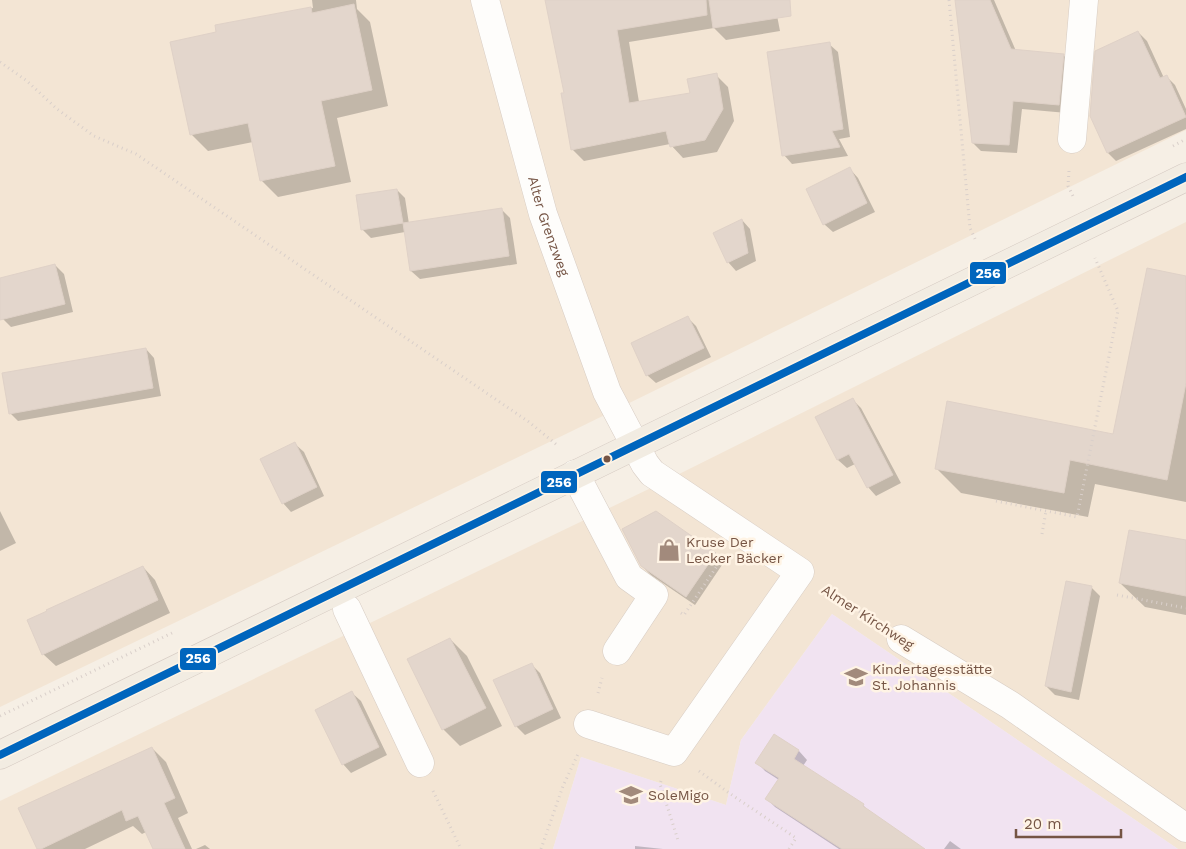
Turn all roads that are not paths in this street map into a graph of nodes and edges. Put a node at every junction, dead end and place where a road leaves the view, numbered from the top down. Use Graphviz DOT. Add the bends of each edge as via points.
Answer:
graph roads {
  1 [pos="485,0"];
  2 [pos="1084,0"];
  3 [pos="1072,139"];
  4 [pos="1186,177"];
  5 [pos="634,445"];
  6 [pos="575,474"];
  7 [pos="347,609"];
  8 [pos="901,639"];
  9 [pos="617,651"];
  10 [pos="588,724"];
  11 [pos="4,738"];
  12 [pos="420,763"];
  13 [pos="1186,828"];
  1 -- 5 [label="street, Alter Grenzweg" via="543,214 606,392"];
  2 -- 3 [label="street"];
  4 -- 5 [label="main road"];
  5 -- 6 [label="main road"];
  5 -- 10 [label="street" via="652,472 800,572 674,752"];
  6 -- 9 [label="street" via="629,577 654,595"];
  6 -- 11 [label="main road"];
  7 -- 12 [label="street"];
  8 -- 13 [label="street, Almer Kirchweg" via="1010,705"];
}
